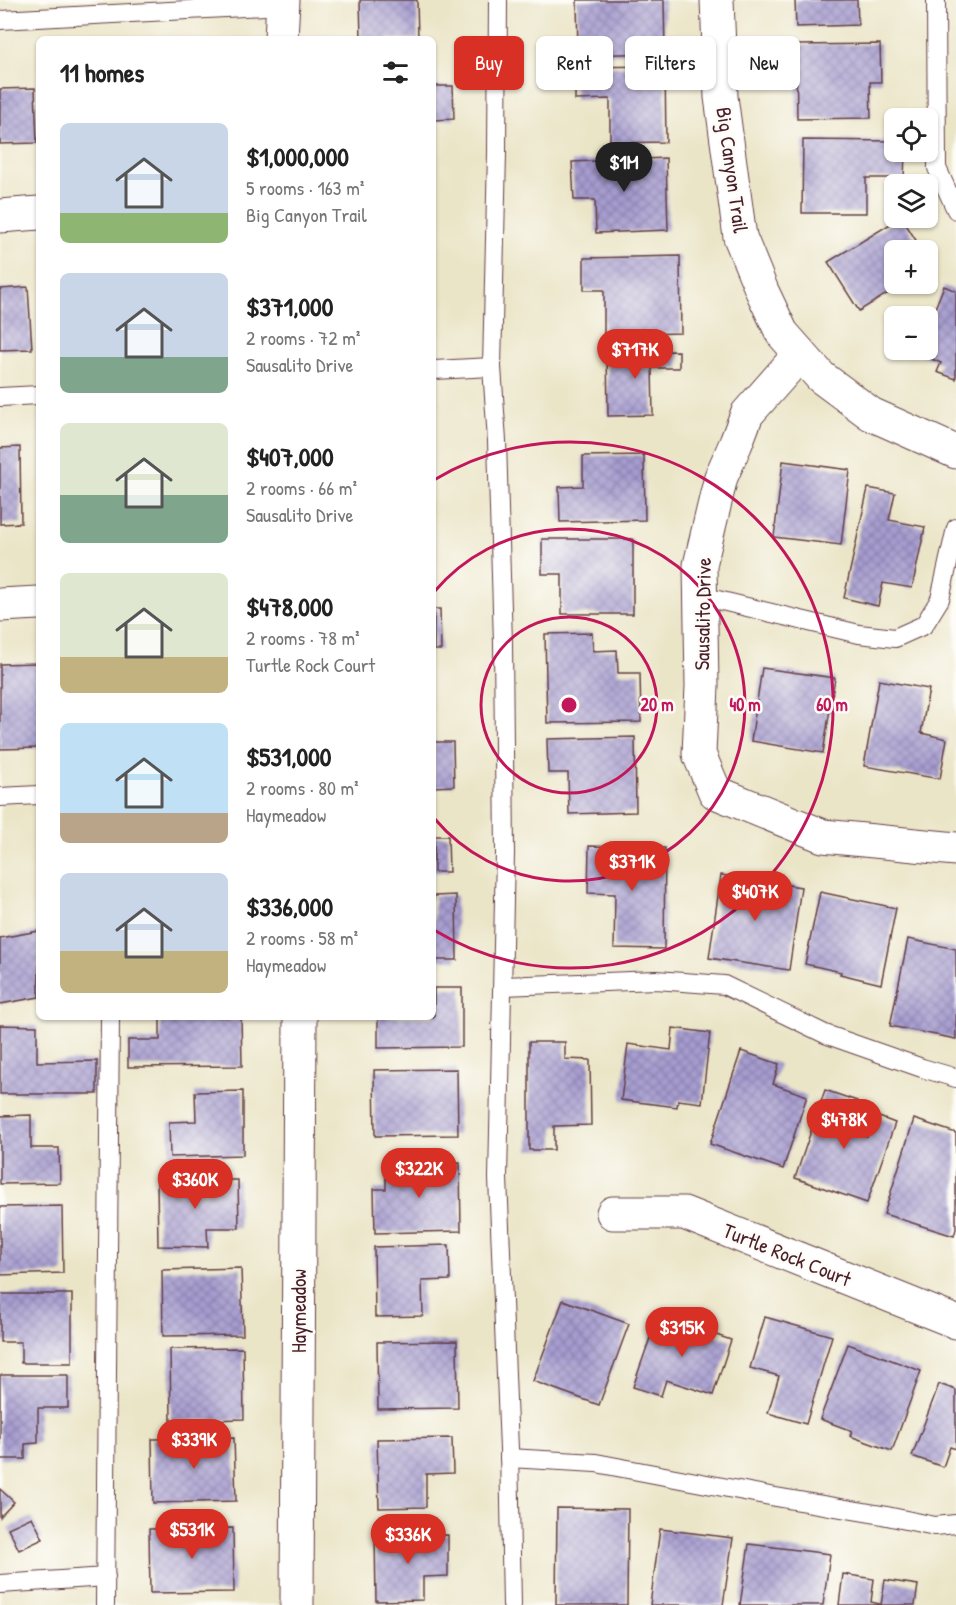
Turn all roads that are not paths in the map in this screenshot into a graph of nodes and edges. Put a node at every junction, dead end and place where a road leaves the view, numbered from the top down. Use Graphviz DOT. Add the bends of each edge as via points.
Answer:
graph roads {
  1 [pos="498,0"];
  2 [pos="717,0"];
  3 [pos="936,0"];
  4 [pos="283,3"];
  5 [pos="0,20"];
  6 [pos="281,36"];
  7 [pos="956,210"];
  8 [pos="36,213"];
  9 [pos="0,216"];
  10 [pos="800,354"];
  11 [pos="492,367"];
  12 [pos="436,370"];
  13 [pos="36,395"];
  14 [pos="0,397"];
  15 [pos="956,452"];
  16 [pos="956,528"];
  17 [pos="701,596"];
  18 [pos="36,603"];
  19 [pos="0,605"];
  20 [pos="36,795"];
  21 [pos="0,797"];
  22 [pos="956,849"];
  23 [pos="503,986"];
  24 [pos="110,1020"];
  25 [pos="300,1020"];
  26 [pos="956,1078"];
  27 [pos="614,1213"];
  28 [pos="956,1322"];
  29 [pos="509,1458"];
  30 [pos="956,1524"];
  31 [pos="106,1577"];
  32 [pos="0,1584"];
  33 [pos="105,1605"];
  34 [pos="297,1605"];
  35 [pos="512,1605"];
  1 -- 11 [label="lane"];
  2 -- 10 [label="street, Big Canyon Trail" via="721,98 740,237 782,333"];
  3 -- 7 [label="lane" via="937,168"];
  4 -- 5 [label="lane"];
  4 -- 6 [label="street"];
  8 -- 9 [label="street"];
  10 -- 15 [label="street, Big Canyon Trail" via="821,377 871,414"];
  10 -- 17 [label="street, Sausalito Drive" via="747,414 721,477 700,565"];
  11 -- 12 [label="lane"];
  11 -- 23 [label="lane" via="502,643"];
  13 -- 14 [label="lane"];
  16 -- 17 [label="lane" via="940,599 924,625 895,638 859,634"];
  17 -- 22 [label="street, Sausalito Drive" via="699,754 715,792 823,836"];
  18 -- 19 [label="street"];
  20 -- 21 [label="lane"];
  23 -- 26 [label="lane" via="656,980 724,985 825,1034"];
  23 -- 29 [label="lane" via="498,1178"];
  24 -- 31 [label="lane"];
  25 -- 34 [label="street, Haymeadow"];
  27 -- 28 [label="street, Turtle Rock Court" via="684,1213"];
  29 -- 30 [label="lane" via="597,1463 935,1526"];
  29 -- 35 [label="lane"];
  31 -- 32 [label="lane"];
  31 -- 33 [label="lane"];
}
